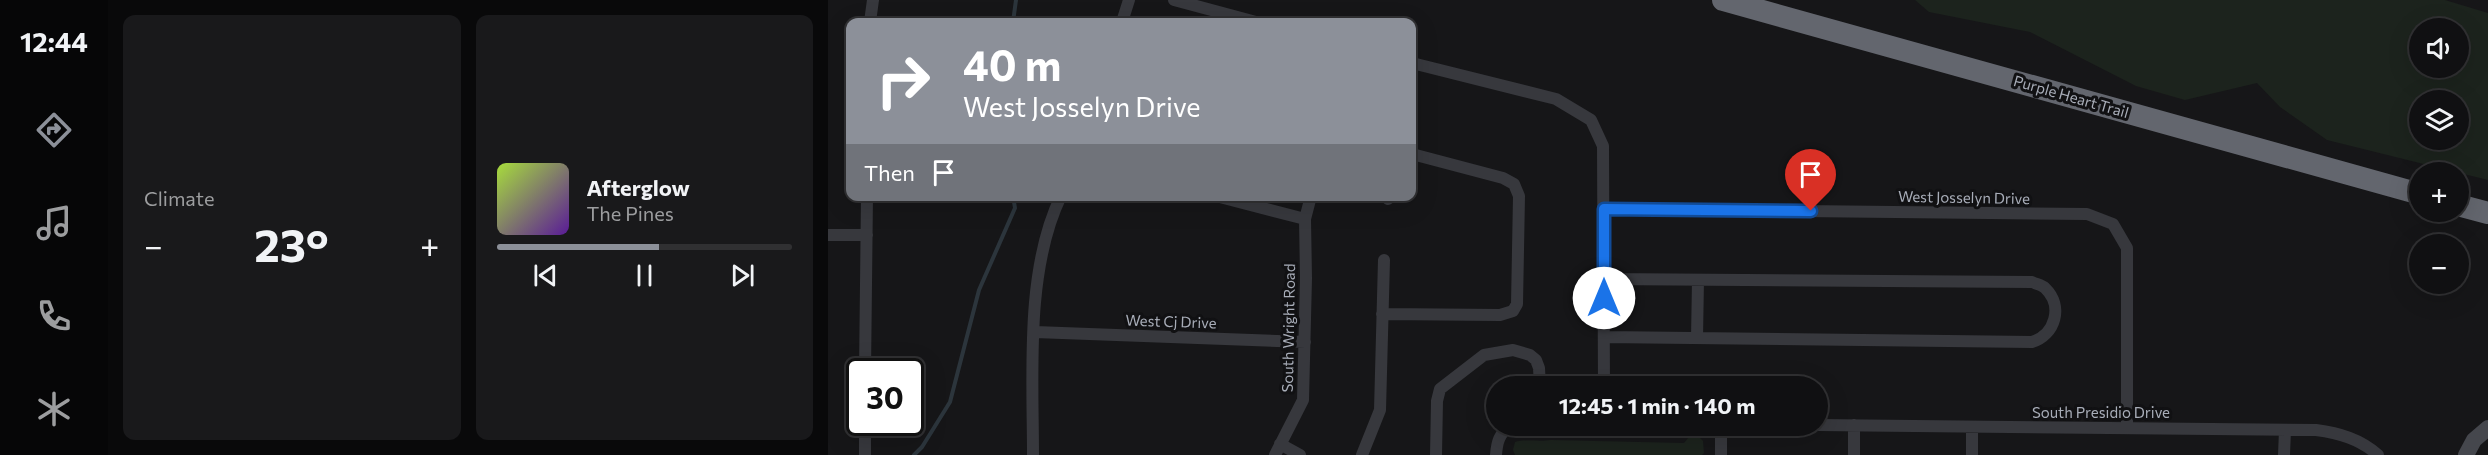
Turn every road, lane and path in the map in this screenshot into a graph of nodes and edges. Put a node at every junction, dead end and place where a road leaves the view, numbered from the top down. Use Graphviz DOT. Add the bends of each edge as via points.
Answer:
graph roads {
  1 [pos="873,0"];
  2 [pos="1129,0"];
  3 [pos="1174,0"];
  4 [pos="1723,0"];
  5 [pos="871,18"];
  6 [pos="1123,18"];
  7 [pos="1241,18"];
  8 [pos="1416,64"];
  9 [pos="1416,154"];
  10 [pos="2409,191"];
  11 [pos="867,201"];
  12 [pos="1058,201"];
  13 [pos="1235,201"];
  14 [pos="1310,201"];
  15 [pos="2469,208"];
  16 [pos="1604,209"];
  17 [pos="2488,213"];
  18 [pos="1305,219"];
  19 [pos="828,235"];
  20 [pos="867,236"];
  21 [pos="1384,260"];
  22 [pos="1604,279"];
  23 [pos="1698,280"];
  24 [pos="1382,314"];
  25 [pos="1035,332"];
  26 [pos="1604,337"];
  27 [pos="1697,338"];
  28 [pos="1305,342"];
  29 [pos="865,358"];
  30 [pos="1539,376"];
  31 [pos="1604,376"];
  32 [pos="1828,425"];
  33 [pos="1854,425"];
  34 [pos="1972,428"];
  35 [pos="2127,428"];
  36 [pos="2488,428"];
  37 [pos="2285,430"];
  38 [pos="865,436"];
  39 [pos="1500,436"];
  40 [pos="1721,436"];
  41 [pos="1278,449"];
  42 [pos="866,455"];
  43 [pos="1033,455"];
  44 [pos="1300,455"];
  45 [pos="1362,455"];
  46 [pos="1436,455"];
  47 [pos="1496,455"];
  48 [pos="1720,455"];
  49 [pos="1854,455"];
  50 [pos="1972,455"];
  51 [pos="2284,455"];
  52 [pos="2378,455"];
  53 [pos="2466,455"];
  1 -- 5 [label="street"];
  2 -- 6 [label="street"];
  3 -- 7 [label="street"];
  4 -- 10 [label="highway, Purple Heart Trail"];
  8 -- 16 [label="street" via="1556,99 1591,120 1604,146"];
  9 -- 24 [label="street" via="1514,184 1520,196 1517,304 1500,315"];
  11 -- 20 [label="street"];
  12 -- 25 [label="street" via="1036,277"];
  13 -- 18 [label="street"];
  14 -- 18 [label="street, South Wright Road"];
  15 -- 17 [label="highway"];
  16 -- 22 [label="street"];
  16 -- 35 [label="street, West Josselyn Drive" via="2087,214 2113,224 2127,248"];
  18 -- 28 [label="street, South Wright Road"];
  19 -- 20 [label="street"];
  20 -- 29 [label="street"];
  21 -- 24 [label="street"];
  22 -- 23 [label="street"];
  22 -- 26 [label="street"];
  23 -- 27 [label="street"];
  23 -- 27 [label="street" via="2032,282 2045,288 2053,300 2056,316 2043,339 2032,342"];
  24 -- 45 [label="street" via="1380,410"];
  25 -- 28 [label="street, West Cj Drive"];
  25 -- 43 [label="street"];
  26 -- 27 [label="street"];
  26 -- 31 [label="street"];
  28 -- 41 [label="street, South Wright Road" via="1303,400"];
  30 -- 46 [label="street" via="1536,360 1530,355 1513,350 1484,355 1440,389"];
  32 -- 33 [label="street, South Presidio Drive"];
  33 -- 34 [label="street, South Presidio Drive"];
  33 -- 49 [label="street"];
  34 -- 35 [label="street, South Presidio Drive"];
  34 -- 50 [label="street"];
  35 -- 37 [label="street, South Presidio Drive"];
  36 -- 53 [label="street" via="2474,440"];
  37 -- 51 [label="street"];
  37 -- 52 [label="street, South Presidio Drive" via="2334,432 2352,438"];
  38 -- 42 [label="street"];
  39 -- 47 [label="street"];
  40 -- 48 [label="street"];
  41 -- 44 [label="street"];
}
